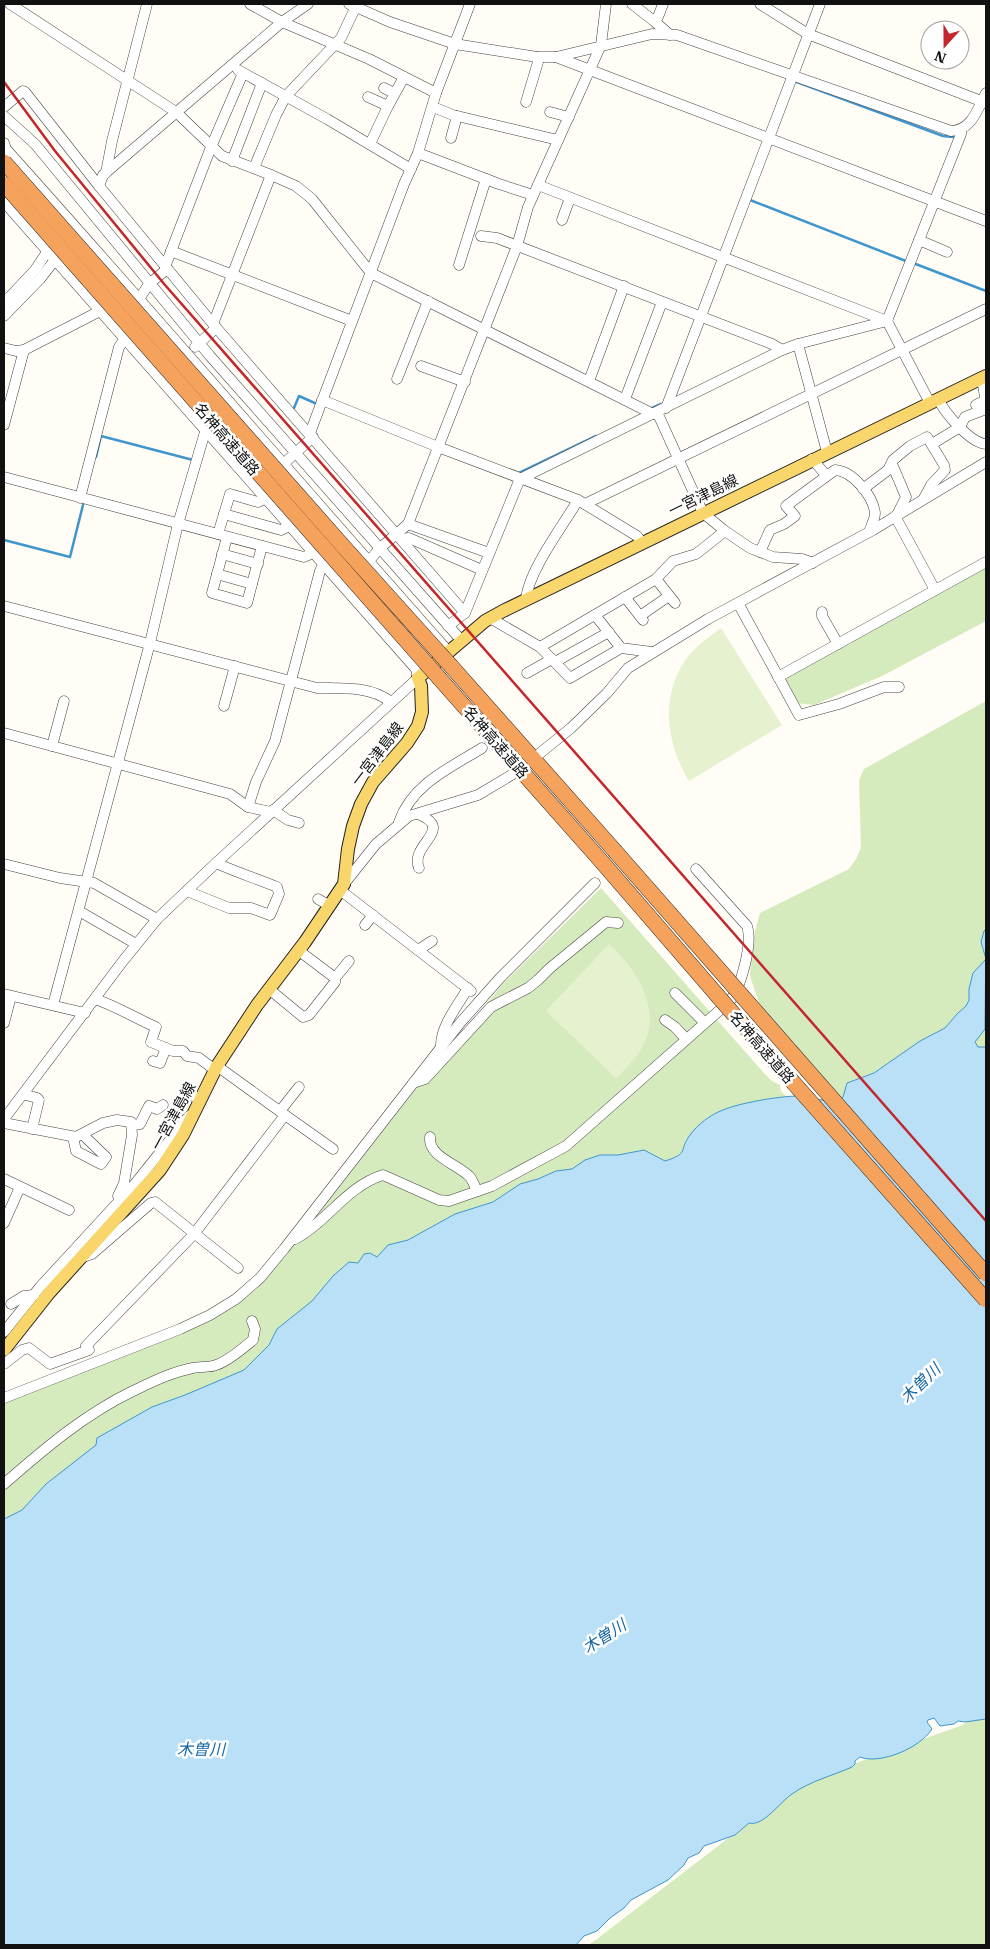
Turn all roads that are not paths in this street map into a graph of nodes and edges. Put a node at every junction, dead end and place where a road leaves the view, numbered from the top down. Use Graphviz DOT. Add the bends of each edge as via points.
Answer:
graph roads {
  1 [pos="10,4"];
  2 [pos="147,4"];
  3 [pos="250,4"];
  4 [pos="308,4"];
  5 [pos="470,4"];
  6 [pos="606,4"];
  7 [pos="632,4"];
  8 [pos="663,4"];
  9 [pos="760,4"];
  10 [pos="820,4"];
  11 [pos="354,5"];
  12 [pos="772,7"];
  13 [pos="654,21"];
  14 [pos="282,22"];
  15 [pos="808,34"];
  16 [pos="670,35"];
  17 [pos="336,44"];
  18 [pos="455,44"];
  19 [pos="601,45"];
  20 [pos="537,57"];
  21 [pos="556,57"];
  22 [pos="231,66"];
  23 [pos="590,71"];
  24 [pos="243,73"];
  25 [pos="793,75"];
  26 [pos="404,77"];
  27 [pos="128,80"];
  28 [pos="262,83"];
  29 [pos="384,88"];
  30 [pos="436,92"];
  31 [pos="394,93"];
  32 [pos="286,96"];
  33 [pos="368,97"];
  34 [pos="985,99"];
  35 [pos="526,102"];
  36 [pos="388,106"];
  37 [pos="4,107"];
  38 [pos="433,107"];
  39 [pos="176,112"];
  40 [pos="550,112"];
  41 [pos="4,116"];
  42 [pos="458,116"];
  43 [pos="569,118"];
  44 [pos="961,131"];
  45 [pos="451,138"];
  46 [pos="770,138"];
  47 [pos="558,140"];
  48 [pos="4,143"];
  49 [pos="370,144"];
  50 [pos="211,147"];
  51 [pos="418,153"];
  52 [pos="232,161"];
  53 [pos="4,162"];
  54 [pos="254,168"];
  55 [pos="411,169"];
  56 [pos="106,173"];
  57 [pos="271,174"];
  58 [pos="486,179"];
  59 [pos="4,184"];
  60 [pos="538,185"];
  61 [pos="99,186"];
  62 [pos="533,195"];
  63 [pos="570,198"];
  64 [pos="934,200"];
  65 [pos="4,202"];
  66 [pos="562,220"];
  67 [pos="986,221"];
  68 [pos="480,236"];
  69 [pos="918,240"];
  70 [pos="516,246"];
  71 [pos="171,251"];
  72 [pos="47,252"];
  73 [pos="947,252"];
  74 [pos="723,257"];
  75 [pos="54,261"];
  76 [pos="459,265"];
  77 [pos="166,268"];
  78 [pos="371,273"];
  79 [pos="232,274"];
  80 [pos="149,284"];
  81 [pos="624,286"];
  82 [pos="140,300"];
  83 [pos="428,300"];
  84 [pos="662,302"];
  85 [pos="986,309"];
  86 [pos="4,311"];
  87 [pos="100,311"];
  88 [pos="700,317"];
  89 [pos="352,321"];
  90 [pos="887,321"];
  91 [pos="215,326"];
  92 [pos="113,327"];
  93 [pos="485,329"];
  94 [pos="124,340"];
  95 [pos="199,344"];
  96 [pos="798,344"];
  97 [pos="4,348"];
  98 [pos="24,350"];
  99 [pos="782,350"];
  100 [pos="902,350"];
  101 [pos="188,353"];
  102 [pos="422,366"];
  103 [pos="984,377"];
  104 [pos="158,379"];
  105 [pos="397,379"];
  106 [pos="589,381"];
  107 [pos="465,382"];
  108 [pos="811,394"];
  109 [pos="625,399"];
  110 [pos="322,400"];
  111 [pos="934,401"];
  112 [pos="984,405"];
  113 [pos="659,411"];
  114 [pos="5,417"];
  115 [pos="960,427"];
  116 [pos="205,432"];
  117 [pos="312,435"];
  118 [pos="932,444"];
  119 [pos="986,444"];
  120 [pos="438,447"];
  121 [pos="827,452"];
  122 [pos="296,454"];
  123 [pos="678,459"];
  124 [pos="812,459"];
  125 [pos="986,462"];
  126 [pos="283,464"];
  127 [pos="892,464"];
  128 [pos="826,475"];
  129 [pos="4,477"];
  130 [pos="522,478"];
  131 [pos="255,489"];
  132 [pos="864,489"];
  133 [pos="80,498"];
  134 [pos="264,499"];
  135 [pos="923,499"];
  136 [pos="582,502"];
  137 [pos="703,513"];
  138 [pos="224,514"];
  139 [pos="896,516"];
  140 [pos="178,524"];
  141 [pos="408,524"];
  142 [pos="289,526"];
  143 [pos="724,531"];
  144 [pos="869,532"];
  145 [pos="223,536"];
  146 [pos="400,536"];
  147 [pos="642,543"];
  148 [pos="262,546"];
  149 [pos="379,548"];
  150 [pos="760,552"];
  151 [pos="489,553"];
  152 [pos="222,554"];
  153 [pos="313,554"];
  154 [pos="369,561"];
  155 [pos="986,562"];
  156 [pos="812,563"];
  157 [pos="258,564"];
  158 [pos="323,565"];
  159 [pos="482,570"];
  160 [pos="217,574"];
  161 [pos="656,578"];
  162 [pos="252,584"];
  163 [pos="935,590"];
  164 [pos="625,597"];
  165 [pos="526,600"];
  166 [pos="738,603"];
  167 [pos="4,606"];
  168 [pos="822,612"];
  169 [pos="465,613"];
  170 [pos="595,614"];
  171 [pos="490,618"];
  172 [pos="448,626"];
  173 [pos="608,632"];
  174 [pos="461,640"];
  175 [pos="150,643"];
  176 [pos="838,644"];
  177 [pos="540,647"];
  178 [pos="621,648"];
  179 [pos="652,652"];
  180 [pos="450,659"];
  181 [pos="553,661"];
  182 [pos="235,666"];
  183 [pos="528,673"];
  184 [pos="778,677"];
  185 [pos="418,678"];
  186 [pos="292,681"];
  187 [pos="899,687"];
  188 [pos="64,701"];
  189 [pos="391,702"];
  190 [pos="224,706"];
  191 [pos="4,734"];
  192 [pos="52,746"];
  193 [pos="482,748"];
  194 [pos="539,754"];
  195 [pos="117,764"];
  196 [pos="513,774"];
  197 [pos="248,807"];
  198 [pos="272,811"];
  199 [pos="418,814"];
  200 [pos="299,823"];
  201 [pos="399,823"];
  202 [pos="216,863"];
  203 [pos="4,864"];
  204 [pos="419,868"];
  205 [pos="696,868"];
  206 [pos="86,882"];
  207 [pos="595,883"];
  208 [pos="342,887"];
  209 [pos="187,891"];
  210 [pos="318,899"];
  211 [pos="330,906"];
  212 [pos="79,911"];
  213 [pos="373,915"];
  214 [pos="157,919"];
  215 [pos="618,923"];
  216 [pos="365,925"];
  217 [pos="432,941"];
  218 [pos="136,944"];
  219 [pos="298,950"];
  220 [pos="418,950"];
  221 [pos="349,961"];
  222 [pos="335,978"];
  223 [pos="269,989"];
  224 [pos="675,993"];
  225 [pos="7,995"];
  226 [pos="95,999"];
  227 [pos="53,1005"];
  228 [pos="85,1013"];
  229 [pos="665,1020"];
  230 [pos="704,1022"];
  231 [pos="4,1023"];
  232 [pos="686,1039"];
  233 [pos="166,1048"];
  234 [pos="441,1048"];
  235 [pos="153,1061"];
  236 [pos="216,1068"];
  237 [pos="413,1083"];
  238 [pos="299,1087"];
  239 [pos="23,1094"];
  240 [pos="191,1099"];
  241 [pos="163,1105"];
  242 [pos="282,1113"];
  243 [pos="4,1118"];
  244 [pos="4,1123"];
  245 [pos="132,1125"];
  246 [pos="32,1129"];
  247 [pos="78,1135"];
  248 [pos="430,1137"];
  249 [pos="333,1149"];
  250 [pos="4,1179"];
  251 [pos="20,1187"];
  252 [pos="477,1191"];
  253 [pos="117,1202"];
  254 [pos="69,1210"];
  255 [pos="4,1223"];
  256 [pos="194,1234"];
  257 [pos="290,1242"];
  258 [pos="82,1257"];
  259 [pos="238,1268"];
  260 [pos="986,1274"];
  261 [pos="34,1295"];
  262 [pos="986,1300"];
  263 [pos="11,1304"];
  264 [pos="252,1321"];
  265 [pos="4,1332"];
  266 [pos="4,1350"];
  267 [pos="4,1364"];
  268 [pos="4,1398"];
  269 [pos="4,1484"];
  1 -- 27 [label="street"];
  2 -- 27 [label="street"];
  3 -- 14 [label="street"];
  4 -- 14 [label="street"];
  5 -- 18 [label="street"];
  6 -- 19 [label="street"];
  7 -- 13 [label="street"];
  8 -- 13 [label="street"];
  9 -- 12 [label="street"];
  10 -- 15 [label="street"];
  11 -- 17 [label="street"];
  11 -- 18 [label="street" via="405,28"];
  12 -- 15 [label="street"];
  13 -- 16 [label="street"];
  14 -- 17 [label="street"];
  14 -- 22 [label="street"];
  15 -- 25 [label="street"];
  15 -- 34 [label="street"];
  16 -- 19 [label="street" via="652,34"];
  16 -- 25 [label="street" via="702,42"];
  17 -- 26 [label="street"];
  17 -- 32 [label="street"];
  18 -- 20 [label="street"];
  18 -- 30 [label="street"];
  19 -- 21 [label="street"];
  19 -- 23 [label="street"];
  20 -- 21 [label="street"];
  20 -- 35 [label="street"];
  21 -- 23 [label="street"];
  22 -- 24 [label="street"];
  22 -- 39 [label="street"];
  23 -- 43 [label="street"];
  23 -- 46 [label="street"];
  24 -- 28 [label="street"];
  24 -- 50 [label="street"];
  25 -- 44 [label="street" via="951,131"];
  25 -- 46 [label="street"];
  26 -- 30 [label="street"];
  26 -- 31 [label="street"];
  27 -- 39 [label="street"];
  27 -- 56 [label="street"];
  28 -- 32 [label="street"];
  28 -- 52 [label="street"];
  29 -- 31 [label="street"];
  30 -- 38 [label="street"];
  31 -- 36 [label="street"];
  32 -- 49 [label="street"];
  32 -- 54 [label="street"];
  33 -- 36 [label="street"];
  34 -- 44 [label="street"];
  36 -- 49 [label="street"];
  37 -- 61 [label="street" via="25,92"];
  38 -- 42 [label="street"];
  38 -- 51 [label="street"];
  39 -- 50 [label="street"];
  39 -- 56 [label="street"];
  40 -- 43 [label="street"];
  41 -- 80 [label="street" via="35,144"];
  42 -- 45 [label="street"];
  42 -- 47 [label="street"];
  43 -- 47 [label="street"];
  44 -- 64 [label="street"];
  46 -- 64 [label="street"];
  46 -- 74 [label="street"];
  47 -- 60 [label="street"];
  48 -- 82 [label="street"];
  49 -- 55 [label="street"];
  50 -- 52 [label="street"];
  50 -- 71 [label="street"];
  51 -- 55 [label="street"];
  51 -- 58 [label="street"];
  52 -- 54 [label="street"];
  53 -- 180 [label="highway, 名神高速道路, bridge" via="343,546"];
  54 -- 57 [label="street"];
  55 -- 78 [label="street"];
  56 -- 61 [label="street"];
  57 -- 78 [label="street" via="296,186 312,199"];
  57 -- 79 [label="street"];
  58 -- 62 [label="street"];
  58 -- 76 [label="street"];
  59 -- 262 [label="highway, 名神高速道路, bridge"];
  60 -- 62 [label="street"];
  60 -- 63 [label="street"];
  61 -- 77 [label="street"];
  62 -- 70 [label="street"];
  63 -- 66 [label="street"];
  63 -- 74 [label="street"];
  64 -- 67 [label="street"];
  64 -- 69 [label="street"];
  65 -- 72 [label="street"];
  68 -- 70 [label="street" via="497,238"];
  69 -- 73 [label="street"];
  69 -- 90 [label="street"];
  70 -- 81 [label="street"];
  70 -- 93 [label="street"];
  71 -- 77 [label="street"];
  71 -- 79 [label="street"];
  72 -- 75 [label="street"];
  72 -- 86 [label="street"];
  74 -- 88 [label="street"];
  74 -- 90 [label="street"];
  75 -- 86 [label="street" via="40,279"];
  75 -- 87 [label="street"];
  77 -- 80 [label="street"];
  77 -- 91 [label="street"];
  78 -- 83 [label="street"];
  78 -- 89 [label="street"];
  79 -- 89 [label="street"];
  79 -- 91 [label="street"];
  80 -- 82 [label="street"];
  80 -- 95 [label="street"];
  81 -- 84 [label="street"];
  81 -- 106 [label="street"];
  82 -- 92 [label="street"];
  82 -- 101 [label="street"];
  83 -- 93 [label="street"];
  83 -- 105 [label="street"];
  84 -- 88 [label="street"];
  84 -- 109 [label="street"];
  85 -- 100 [label="street"];
  87 -- 92 [label="street"];
  87 -- 98 [label="street"];
  88 -- 99 [label="street"];
  88 -- 113 [label="street"];
  89 -- 110 [label="street"];
  90 -- 96 [label="street"];
  90 -- 100 [label="street"];
  91 -- 95 [label="street"];
  91 -- 117 [label="street"];
  92 -- 94 [label="street"];
  93 -- 106 [label="street"];
  93 -- 107 [label="street"];
  94 -- 104 [label="street"];
  94 -- 133 [label="street" via="119,347"];
  95 -- 101 [label="street"];
  95 -- 122 [label="street"];
  96 -- 99 [label="street"];
  96 -- 108 [label="street"];
  97 -- 98 [label="street"];
  98 -- 114 [label="street"];
  99 -- 113 [label="street"];
  100 -- 108 [label="street"];
  100 -- 111 [label="street"];
  101 -- 104 [label="street"];
  101 -- 126 [label="street"];
  102 -- 107 [label="street"];
  103 -- 111 [label="main road, 一宮津島線"];
  103 -- 112 [label="street"];
  104 -- 116 [label="street"];
  106 -- 109 [label="street"];
  107 -- 120 [label="street"];
  108 -- 121 [label="street"];
  108 -- 123 [label="street"];
  109 -- 113 [label="street"];
  110 -- 117 [label="street"];
  110 -- 120 [label="street"];
  111 -- 115 [label="street"];
  111 -- 121 [label="main road, 一宮津島線"];
  112 -- 115 [label="street" via="965,417"];
  113 -- 123 [label="street"];
  113 -- 130 [label="street"];
  115 -- 118 [label="street"];
  115 -- 119 [label="street" via="976,442"];
  116 -- 131 [label="street"];
  116 -- 140 [label="street"];
  117 -- 122 [label="street"];
  117 -- 146 [label="street"];
  118 -- 127 [label="street" via="927,437 910,446"];
  118 -- 135 [label="street" via="945,470"];
  120 -- 130 [label="street"];
  120 -- 141 [label="street"];
  121 -- 124 [label="main road, 一宮津島線"];
  122 -- 126 [label="street"];
  122 -- 149 [label="street"];
  123 -- 136 [label="street"];
  123 -- 137 [label="street"];
  124 -- 128 [label="street"];
  124 -- 137 [label="main road, 一宮津島線"];
  125 -- 135 [label="street"];
  126 -- 131 [label="street"];
  126 -- 154 [label="street"];
  127 -- 132 [label="street"];
  127 -- 139 [label="street" via="906,497"];
  128 -- 132 [label="street" via="841,470"];
  128 -- 150 [label="street" via="786,506 795,516 770,530"];
  129 -- 133 [label="street"];
  130 -- 136 [label="street"];
  130 -- 151 [label="street"];
  131 -- 134 [label="street"];
  132 -- 144 [label="street" via="875,516"];
  133 -- 140 [label="street"];
  134 -- 138 [label="street" via="258,502 230,494"];
  134 -- 142 [label="street"];
  135 -- 139 [label="street"];
  136 -- 147 [label="street" via="637,536"];
  136 -- 165 [label="street" via="535,571"];
  137 -- 143 [label="street"];
  137 -- 147 [label="main road, 一宮津島線"];
  138 -- 142 [label="street" via="281,530"];
  138 -- 145 [label="street"];
  139 -- 144 [label="street"];
  139 -- 163 [label="street"];
  140 -- 145 [label="street"];
  140 -- 175 [label="street"];
  141 -- 146 [label="street"];
  141 -- 151 [label="street"];
  142 -- 153 [label="street"];
  143 -- 150 [label="street"];
  143 -- 161 [label="street" via="696,554 673,561"];
  144 -- 156 [label="street"];
  145 -- 148 [label="street"];
  145 -- 152 [label="street"];
  146 -- 149 [label="street"];
  146 -- 159 [label="street"];
  146 -- 169 [label="street"];
  147 -- 165 [label="main road, 一宮津島線"];
  148 -- 153 [label="street" via="304,557"];
  148 -- 157 [label="street"];
  149 -- 154 [label="street"];
  149 -- 172 [label="street"];
  150 -- 156 [label="street"];
  151 -- 159 [label="street"];
  152 -- 157 [label="street"];
  152 -- 160 [label="street"];
  153 -- 158 [label="street"];
  154 -- 180 [label="street"];
  155 -- 163 [label="street"];
  156 -- 166 [label="street"];
  157 -- 162 [label="street"];
  158 -- 185 [label="street" via="416,669"];
  158 -- 186 [label="street"];
  159 -- 169 [label="street"];
  160 -- 162 [label="street"];
  160 -- 162 [label="street" via="212,593 247,603"];
  161 -- 164 [label="street"];
  161 -- 164 [label="street" via="672,600 642,618"];
  163 -- 176 [label="street"];
  164 -- 170 [label="street"];
  165 -- 171 [label="main road, 一宮津島線"];
  166 -- 179 [label="street"];
  166 -- 184 [label="street"];
  167 -- 175 [label="street"];
  168 -- 176 [label="street"];
  169 -- 172 [label="street"];
  170 -- 173 [label="street"];
  170 -- 177 [label="street"];
  171 -- 174 [label="main road, 一宮津島線"];
  171 -- 177 [label="street"];
  172 -- 174 [label="street"];
  173 -- 178 [label="street"];
  173 -- 181 [label="street"];
  174 -- 180 [label="main road, 一宮津島線"];
  175 -- 182 [label="street"];
  175 -- 195 [label="street"];
  176 -- 184 [label="street"];
  177 -- 181 [label="street"];
  178 -- 179 [label="street"];
  178 -- 181 [label="street" via="570,678"];
  179 -- 194 [label="street" via="628,668 602,698"];
  180 -- 185 [label="main road, 一宮津島線"];
  180 -- 260 [label="highway, 名神高速道路, bridge"];
  181 -- 183 [label="street"];
  182 -- 186 [label="street"];
  182 -- 190 [label="street"];
  184 -- 187 [label="street" via="799,714 884,687"];
  185 -- 189 [label="street"];
  185 -- 208 [label="main road, 一宮津島線" via="422,712 418,726 373,782 361,804 353,826"];
  186 -- 189 [label="street" via="317,688 353,688"];
  186 -- 197 [label="street" via="275,741"];
  188 -- 192 [label="street"];
  189 -- 198 [label="street"];
  191 -- 192 [label="street"];
  192 -- 195 [label="street"];
  193 -- 201 [label="street" via="428,781 416,792"];
  195 -- 197 [label="street" via="230,794"];
  195 -- 206 [label="street"];
  196 -- 199 [label="street" via="478,795"];
  197 -- 198 [label="street"];
  198 -- 200 [label="street"];
  198 -- 202 [label="street"];
  199 -- 201 [label="street"];
  199 -- 204 [label="street" via="426,817 433,830 418,855"];
  201 -- 208 [label="street" via="376,844"];
  202 -- 209 [label="street"];
  202 -- 209 [label="street" via="277,887 279,894 270,915 251,908 229,908"];
  203 -- 206 [label="street"];
  205 -- 230 [label="street" via="748,926 750,934 735,994"];
  206 -- 212 [label="street"];
  206 -- 214 [label="street" via="94,883"];
  207 -- 234 [label="street" via="500,978"];
  208 -- 211 [label="main road, 一宮津島線"];
  208 -- 213 [label="street"];
  209 -- 214 [label="street"];
  210 -- 211 [label="street"];
  211 -- 219 [label="main road, 一宮津島線"];
  212 -- 218 [label="street"];
  212 -- 227 [label="street"];
  213 -- 216 [label="street"];
  213 -- 220 [label="street"];
  214 -- 218 [label="street"];
  215 -- 237 [label="street" via="606,922 528,988 491,1007 425,1079"];
  217 -- 220 [label="street"];
  218 -- 226 [label="street"];
  219 -- 222 [label="street"];
  219 -- 223 [label="main road, 一宮津島線"];
  220 -- 234 [label="street" via="469,989 446,1027"];
  221 -- 222 [label="street"];
  222 -- 223 [label="street" via="309,1015 303,1017"];
  223 -- 236 [label="main road, 一宮津島線"];
  224 -- 230 [label="street"];
  225 -- 227 [label="street"];
  225 -- 231 [label="street"];
  226 -- 228 [label="street"];
  226 -- 233 [label="street" via="156,1027 151,1042"];
  227 -- 228 [label="street"];
  228 -- 239 [label="street"];
  229 -- 232 [label="street"];
  230 -- 232 [label="street"];
  232 -- 252 [label="street" via="566,1146"];
  233 -- 235 [label="street" via="160,1063"];
  233 -- 236 [label="street" via="183,1051 187,1056 199,1058"];
  234 -- 237 [label="street"];
  236 -- 240 [label="main road, 一宮津島線"];
  236 -- 242 [label="street"];
  237 -- 257 [label="street"];
  238 -- 242 [label="street"];
  239 -- 243 [label="street"];
  239 -- 246 [label="street" via="39,1100"];
  240 -- 253 [label="street" via="134,1185"];
  240 -- 258 [label="main road, 一宮津島線" via="174,1151"];
  241 -- 245 [label="street" via="157,1109 149,1106 140,1124"];
  242 -- 249 [label="street"];
  242 -- 256 [label="street"];
  244 -- 246 [label="street"];
  245 -- 247 [label="street" via="117,1116"];
  245 -- 253 [label="street" via="124,1183"];
  246 -- 247 [label="street"];
  247 -- 247 [label="street" via="106,1157 101,1164 74,1153"];
  248 -- 252 [label="street" via="434,1150 470,1177"];
  250 -- 251 [label="street"];
  251 -- 254 [label="street"];
  251 -- 255 [label="street"];
  252 -- 257 [label="street" via="449,1201 438,1200 383,1175 369,1179"];
  253 -- 261 [label="street"];
  256 -- 258 [label="street" via="155,1202 92,1254"];
  256 -- 259 [label="street"];
  256 -- 267 [label="street" via="86,1346 89,1350 50,1364 29,1348"];
  257 -- 268 [label="street" via="260,1278 236,1300 210,1315"];
  258 -- 266 [label="main road, 一宮津島線"];
  261 -- 263 [label="street" via="24,1296"];
  261 -- 265 [label="street"];
  264 -- 269 [label="street" via="253,1340 238,1352 216,1366 173,1374 104,1406 62,1435"];
}
